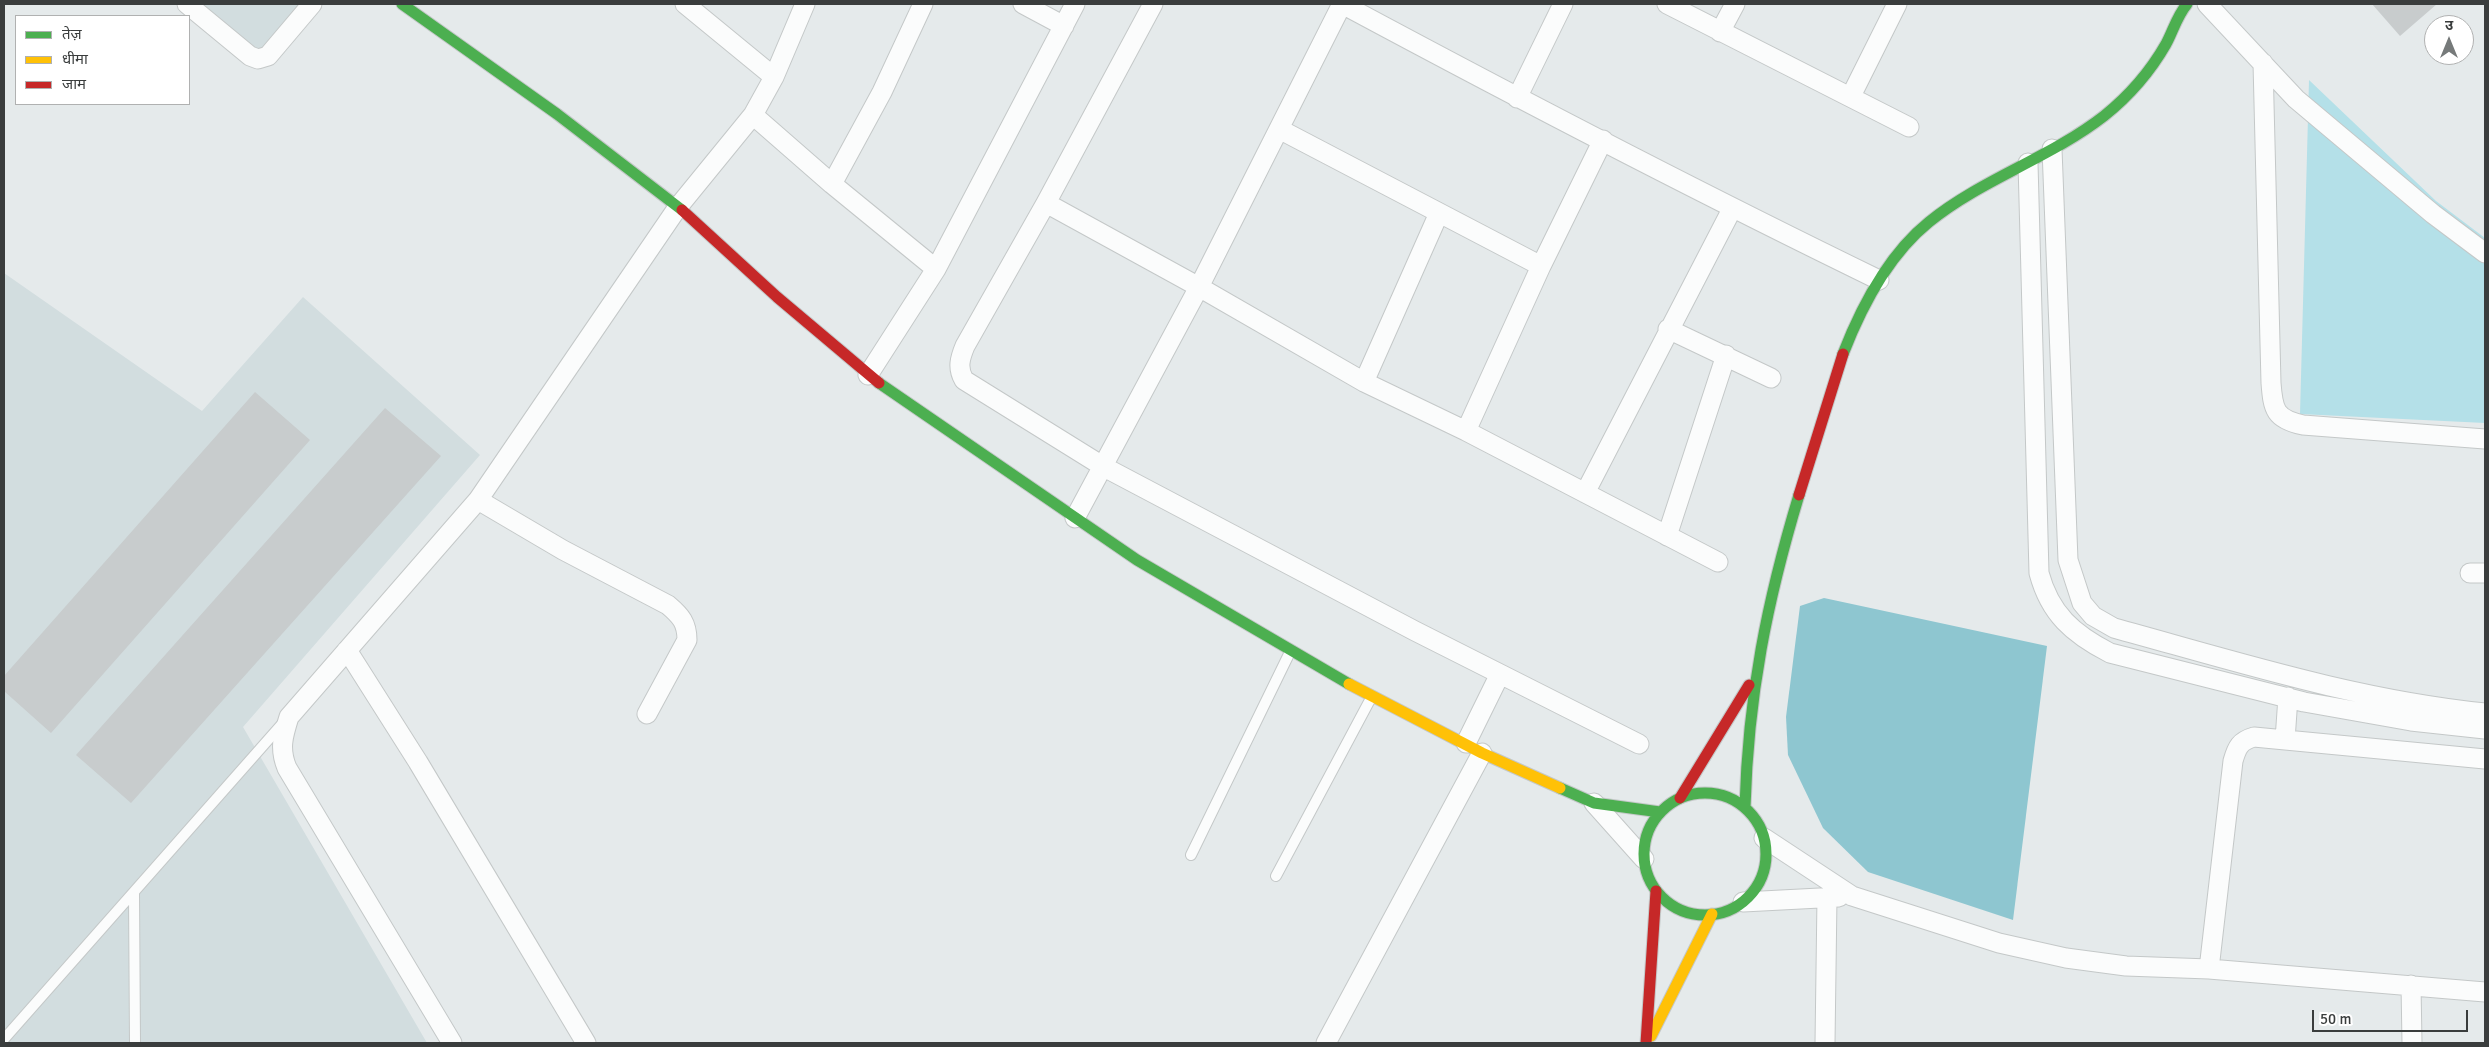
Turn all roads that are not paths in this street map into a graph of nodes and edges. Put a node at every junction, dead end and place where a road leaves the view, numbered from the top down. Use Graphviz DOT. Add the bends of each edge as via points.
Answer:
graph roads {
  1 [pos="187,4"];
  2 [pos="312,4"];
  3 [pos="685,4"];
  4 [pos="805,4"];
  5 [pos="923,4"];
  6 [pos="1023,4"];
  7 [pos="1075,4"];
  8 [pos="1153,4"];
  9 [pos="1563,4"];
  10 [pos="1667,4"];
  11 [pos="1734,4"];
  12 [pos="1897,4"];
  13 [pos="2207,4"];
  14 [pos="411,6"];
  15 [pos="2184,6"];
  16 [pos="1064,26"];
  17 [pos="1720,32"];
  18 [pos="2263,63"];
  19 [pos="774,77"];
  20 [pos="1851,96"];
  21 [pos="1517,98"];
  22 [pos="753,114"];
  23 [pos="1909,127"];
  24 [pos="1279,130"];
  25 [pos="1603,140"];
  26 [pos="2052,149"];
  27 [pos="2028,163"];
  28 [pos="832,184"];
  29 [pos="1046,203"];
  30 [pos="678,207"];
  31 [pos="1732,209"];
  32 [pos="1438,212"];
  33 [pos="2485,253"];
  34 [pos="1541,266"];
  35 [pos="936,269"];
  36 [pos="1879,280"];
  37 [pos="1199,287"];
  38 [pos="1668,328"];
  39 [pos="1726,355"];
  40 [pos="868,375"];
  41 [pos="1771,378"];
  42 [pos="1364,382"];
  43 [pos="2062,414"];
  44 [pos="2035,416"];
  45 [pos="1466,431"];
  46 [pos="2485,439"];
  47 [pos="1104,467"];
  48 [pos="1585,493"];
  49 [pos="478,500"];
  50 [pos="1075,518"];
  51 [pos="1667,536"];
  52 [pos="1718,562"];
  53 [pos="1292,649"];
  54 [pos="347,650"];
  55 [pos="1500,674"];
  56 [pos="1755,675"];
  57 [pos="1372,697"];
  58 [pos="2288,697"];
  59 [pos="647,714"];
  60 [pos="2485,714"];
  61 [pos="289,717"];
  62 [pos="2485,729"];
  63 [pos="2285,740"];
  64 [pos="1466,743"];
  65 [pos="1639,744"];
  66 [pos="1482,753"];
  67 [pos="2485,759"];
  68 [pos="1680,798"];
  69 [pos="1594,803"];
  70 [pos="1745,808"];
  71 [pos="1660,812"];
  72 [pos="1764,838"];
  73 [pos="1191,855"];
  74 [pos="1644,859"];
  75 [pos="1276,876"];
  76 [pos="1656,891"];
  77 [pos="134,894"];
  78 [pos="1852,896"];
  79 [pos="1827,897"];
  80 [pos="1743,902"];
  81 [pos="1712,914"];
  82 [pos="2209,969"];
  83 [pos="2411,985"];
  84 [pos="2485,992"];
  85 [pos="4,1039"];
  86 [pos="135,1043"];
  87 [pos="452,1043"];
  88 [pos="586,1043"];
  89 [pos="1326,1043"];
  90 [pos="1647,1043"];
  91 [pos="1825,1043"];
  92 [pos="2412,1043"];
  1 -- 2 [label="street" via="250,56 258,59 268,56"];
  3 -- 19 [label="street"];
  4 -- 19 [label="street"];
  5 -- 28 [label="street" via="882,92"];
  6 -- 16 [label="street"];
  7 -- 16 [label="street"];
  8 -- 29 [label="street"];
  9 -- 21 [label="street"];
  10 -- 17 [label="street"];
  11 -- 17 [label="street"];
  12 -- 20 [label="street"];
  13 -- 18 [label="street"];
  14 -- 30 [label="main road"];
  15 -- 26 [label="main road" via="2148,74 2102,117"];
  16 -- 35 [label="street"];
  17 -- 20 [label="street"];
  18 -- 33 [label="street" via="2296,99 2433,214"];
  18 -- 46 [label="street" via="2271,383 2272,403 2279,415 2286,421 2303,425"];
  19 -- 22 [label="street"];
  20 -- 23 [label="street"];
  21 -- 24 [label="street" via="1342,4"];
  21 -- 25 [label="street"];
  22 -- 28 [label="street"];
  22 -- 30 [label="street"];
  24 -- 32 [label="street"];
  24 -- 37 [label="street"];
  25 -- 31 [label="street"];
  25 -- 34 [label="street"];
  26 -- 27 [label="main road"];
  26 -- 43 [label="street"];
  27 -- 36 [label="main road" via="1983,187 1918,231"];
  27 -- 44 [label="street"];
  28 -- 35 [label="street"];
  29 -- 37 [label="street"];
  29 -- 47 [label="street" via="965,346 959,359 960,373 964,380"];
  30 -- 40 [label="main road"];
  30 -- 49 [label="street"];
  31 -- 36 [label="street"];
  31 -- 38 [label="street"];
  32 -- 34 [label="street"];
  32 -- 42 [label="street"];
  34 -- 45 [label="street"];
  35 -- 40 [label="street"];
  36 -- 56 [label="main road" via="1861,308 1837,366 1795,502"];
  37 -- 42 [label="street"];
  37 -- 47 [label="street"];
  38 -- 39 [label="street"];
  38 -- 48 [label="street"];
  39 -- 41 [label="street"];
  39 -- 51 [label="street"];
  40 -- 50 [label="main road"];
  42 -- 45 [label="street"];
  43 -- 44 [label="street"];
  43 -- 60 [label="street" via="2068,560 2082,603 2093,616 2114,628 2334,689"];
  44 -- 58 [label="street" via="2039,573 2044,593 2058,616 2085,640 2110,653"];
  45 -- 48 [label="street"];
  47 -- 50 [label="street"];
  47 -- 55 [label="street"];
  48 -- 51 [label="street"];
  49 -- 54 [label="street"];
  49 -- 59 [label="street" via="563,550 668,605 680,615 687,627 687,640"];
  50 -- 53 [label="main road" via="1137,560"];
  51 -- 52 [label="street"];
  53 -- 57 [label="main road"];
  53 -- 73 [label="lane"];
  54 -- 61 [label="street"];
  54 -- 88 [label="street"];
  55 -- 64 [label="street"];
  55 -- 65 [label="street"];
  56 -- 68 [label="main road"];
  56 -- 70 [label="main road" via="1746,752"];
  57 -- 64 [label="main road"];
  57 -- 75 [label="lane"];
  58 -- 62 [label="street" via="2411,721"];
  58 -- 63 [label="street"];
  61 -- 77 [label="lane"];
  61 -- 87 [label="street" via="281,742 287,768"];
  63 -- 67 [label="street"];
  63 -- 82 [label="street" via="2254,737 2244,740 2236,749"];
  64 -- 66 [label="main road"];
  66 -- 69 [label="main road"];
  66 -- 89 [label="street"];
  68 -- 70 [label="main road" via="1714,794 1730,798"];
  68 -- 71 [label="main road"];
  69 -- 71 [label="main road"];
  69 -- 74 [label="street"];
  70 -- 72 [label="main road" via="1757,821"];
  71 -- 74 [label="main road" via="1650,826"];
  72 -- 78 [label="street"];
  72 -- 80 [label="main road" via="1766,856 1763,873"];
  74 -- 76 [label="main road"];
  76 -- 81 [label="main road" via="1672,905 1691,913"];
  76 -- 90 [label="main road"];
  77 -- 85 [label="lane"];
  77 -- 86 [label="lane"];
  78 -- 79 [label="street"];
  78 -- 82 [label="street" via="1999,943 2066,958 2126,966"];
  79 -- 80 [label="street"];
  79 -- 91 [label="street"];
  80 -- 81 [label="main road"];
  81 -- 90 [label="main road"];
  82 -- 83 [label="street"];
  83 -- 84 [label="street"];
  83 -- 92 [label="street"];
}
